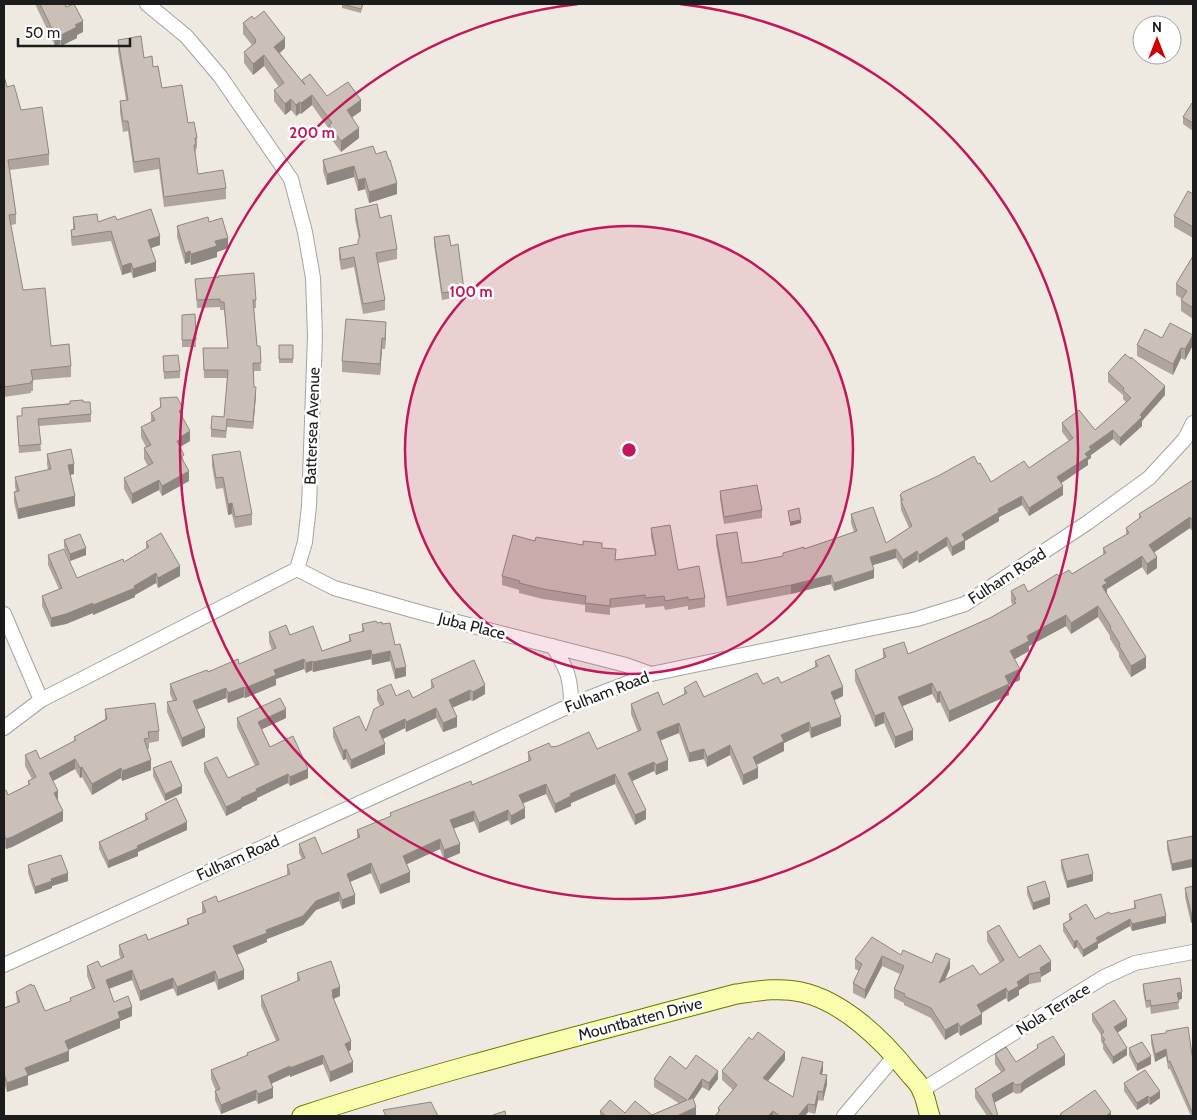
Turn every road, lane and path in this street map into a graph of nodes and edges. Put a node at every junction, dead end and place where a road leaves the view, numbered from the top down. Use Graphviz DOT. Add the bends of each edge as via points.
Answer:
graph roads {
  1 [pos="147,4"];
  2 [pos="1193,423"];
  3 [pos="297,568"];
  4 [pos="4,614"];
  5 [pos="553,646"];
  6 [pos="651,674"];
  7 [pos="41,700"];
  8 [pos="571,705"];
  9 [pos="4,728"];
  10 [pos="1193,952"];
  11 [pos="4,965"];
  12 [pos="895,1056"];
  13 [pos="922,1090"];
  14 [pos="302,1116"];
  15 [pos="844,1116"];
  16 [pos="930,1116"];
  1 -- 3 [label="street, Battersea Avenue" via="186,36 225,84 291,179 313,278 315,336 309,506"];
  2 -- 6 [label="street, Fulham Road" via="1185,439 1149,478 965,604 917,619"];
  3 -- 5 [label="street, Juba Place" via="334,588"];
  3 -- 7 [label="street"];
  4 -- 7 [label="street"];
  5 -- 6 [label="street, Juba Place"];
  5 -- 8 [label="street" via="568,674"];
  6 -- 8 [label="street, Fulham Road"];
  7 -- 9 [label="street"];
  8 -- 11 [label="street, Fulham Road"];
  10 -- 13 [label="street, Nola Terrace" via="1135,963 1104,977"];
  12 -- 13 [label="main road, Mountbatten Drive"];
  12 -- 14 [label="main road, Mountbatten Drive" via="862,1024 809,994 792,990 755,991 491,1058"];
  12 -- 15 [label="street"];
  13 -- 16 [label="main road, Mountbatten Drive"];
}
